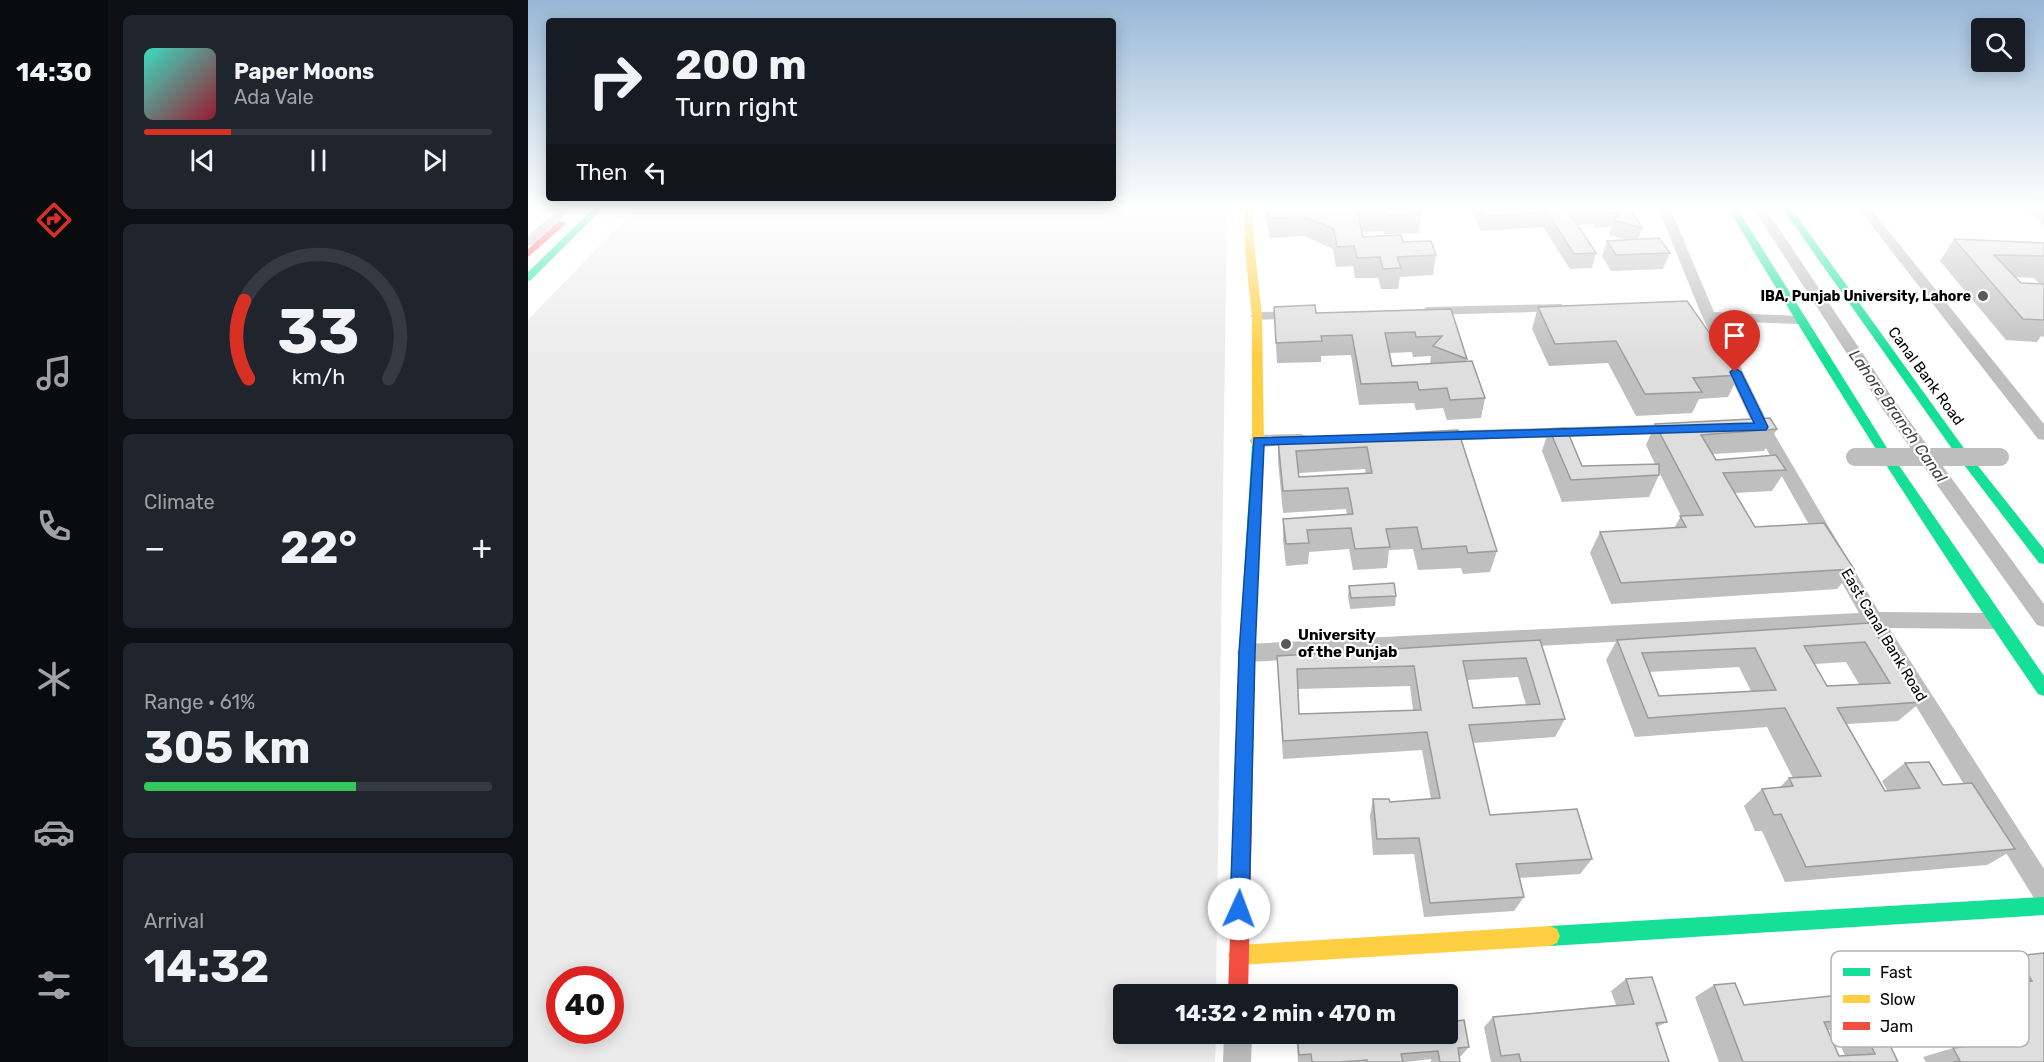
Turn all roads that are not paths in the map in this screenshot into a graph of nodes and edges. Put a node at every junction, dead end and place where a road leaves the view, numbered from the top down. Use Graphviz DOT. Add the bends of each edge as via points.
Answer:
graph roads {
  1 [pos="548,258"];
  2 [pos="1251,258"];
  3 [pos="1683,258"];
  4 [pos="1761,258"];
  5 [pos="1821,258"];
  6 [pos="1903,258"];
  7 [pos="528,278"];
  8 [pos="1575,307"];
  9 [pos="1702,308"];
  10 [pos="1410,312"];
  11 [pos="1316,315"];
  12 [pos="1257,316"];
  13 [pos="1798,320"];
  14 [pos="1690,429"];
  15 [pos="2044,434"];
  16 [pos="1426,436"];
  17 [pos="1318,439"];
  18 [pos="1258,441"];
  19 [pos="1855,457"];
  20 [pos="2000,457"];
  21 [pos="2044,559"];
  22 [pos="1873,620"];
  23 [pos="1995,621"];
  24 [pos="1247,653"];
  25 [pos="2044,689"];
  26 [pos="2040,884"];
  27 [pos="2044,906"];
  28 [pos="1238,955"];
  29 [pos="1238,984"];
  30 [pos="1238,1044"];
  31 [pos="1238,1062"];
  1 -- 7 [label="main road"];
  2 -- 12 [label="main road"];
  3 -- 9 [label="street, East Canal Bank Road"];
  4 -- 13 [label="main road"];
  5 -- 21 [label="main road, Canal Bank Road" via="1959,450"];
  6 -- 15 [label="street"];
  8 -- 10 [label="street"];
  9 -- 13 [label="street"];
  9 -- 22 [label="street, East Canal Bank Road" via="1756,427"];
  11 -- 12 [label="street"];
  12 -- 18 [label="main road"];
  13 -- 23 [label="main road"];
  14 -- 16 [label="street"];
  17 -- 18 [label="street"];
  18 -- 24 [label="main road"];
  19 -- 20 [label="street, bridge"];
  22 -- 23 [label="street"];
  22 -- 24 [label="street"];
  22 -- 26 [label="street, East Canal Bank Road"];
  23 -- 25 [label="main road"];
  24 -- 28 [label="main road"];
  27 -- 28 [label="main road"];
  28 -- 29 [label="main road"];
  30 -- 31 [label="street"];
}
